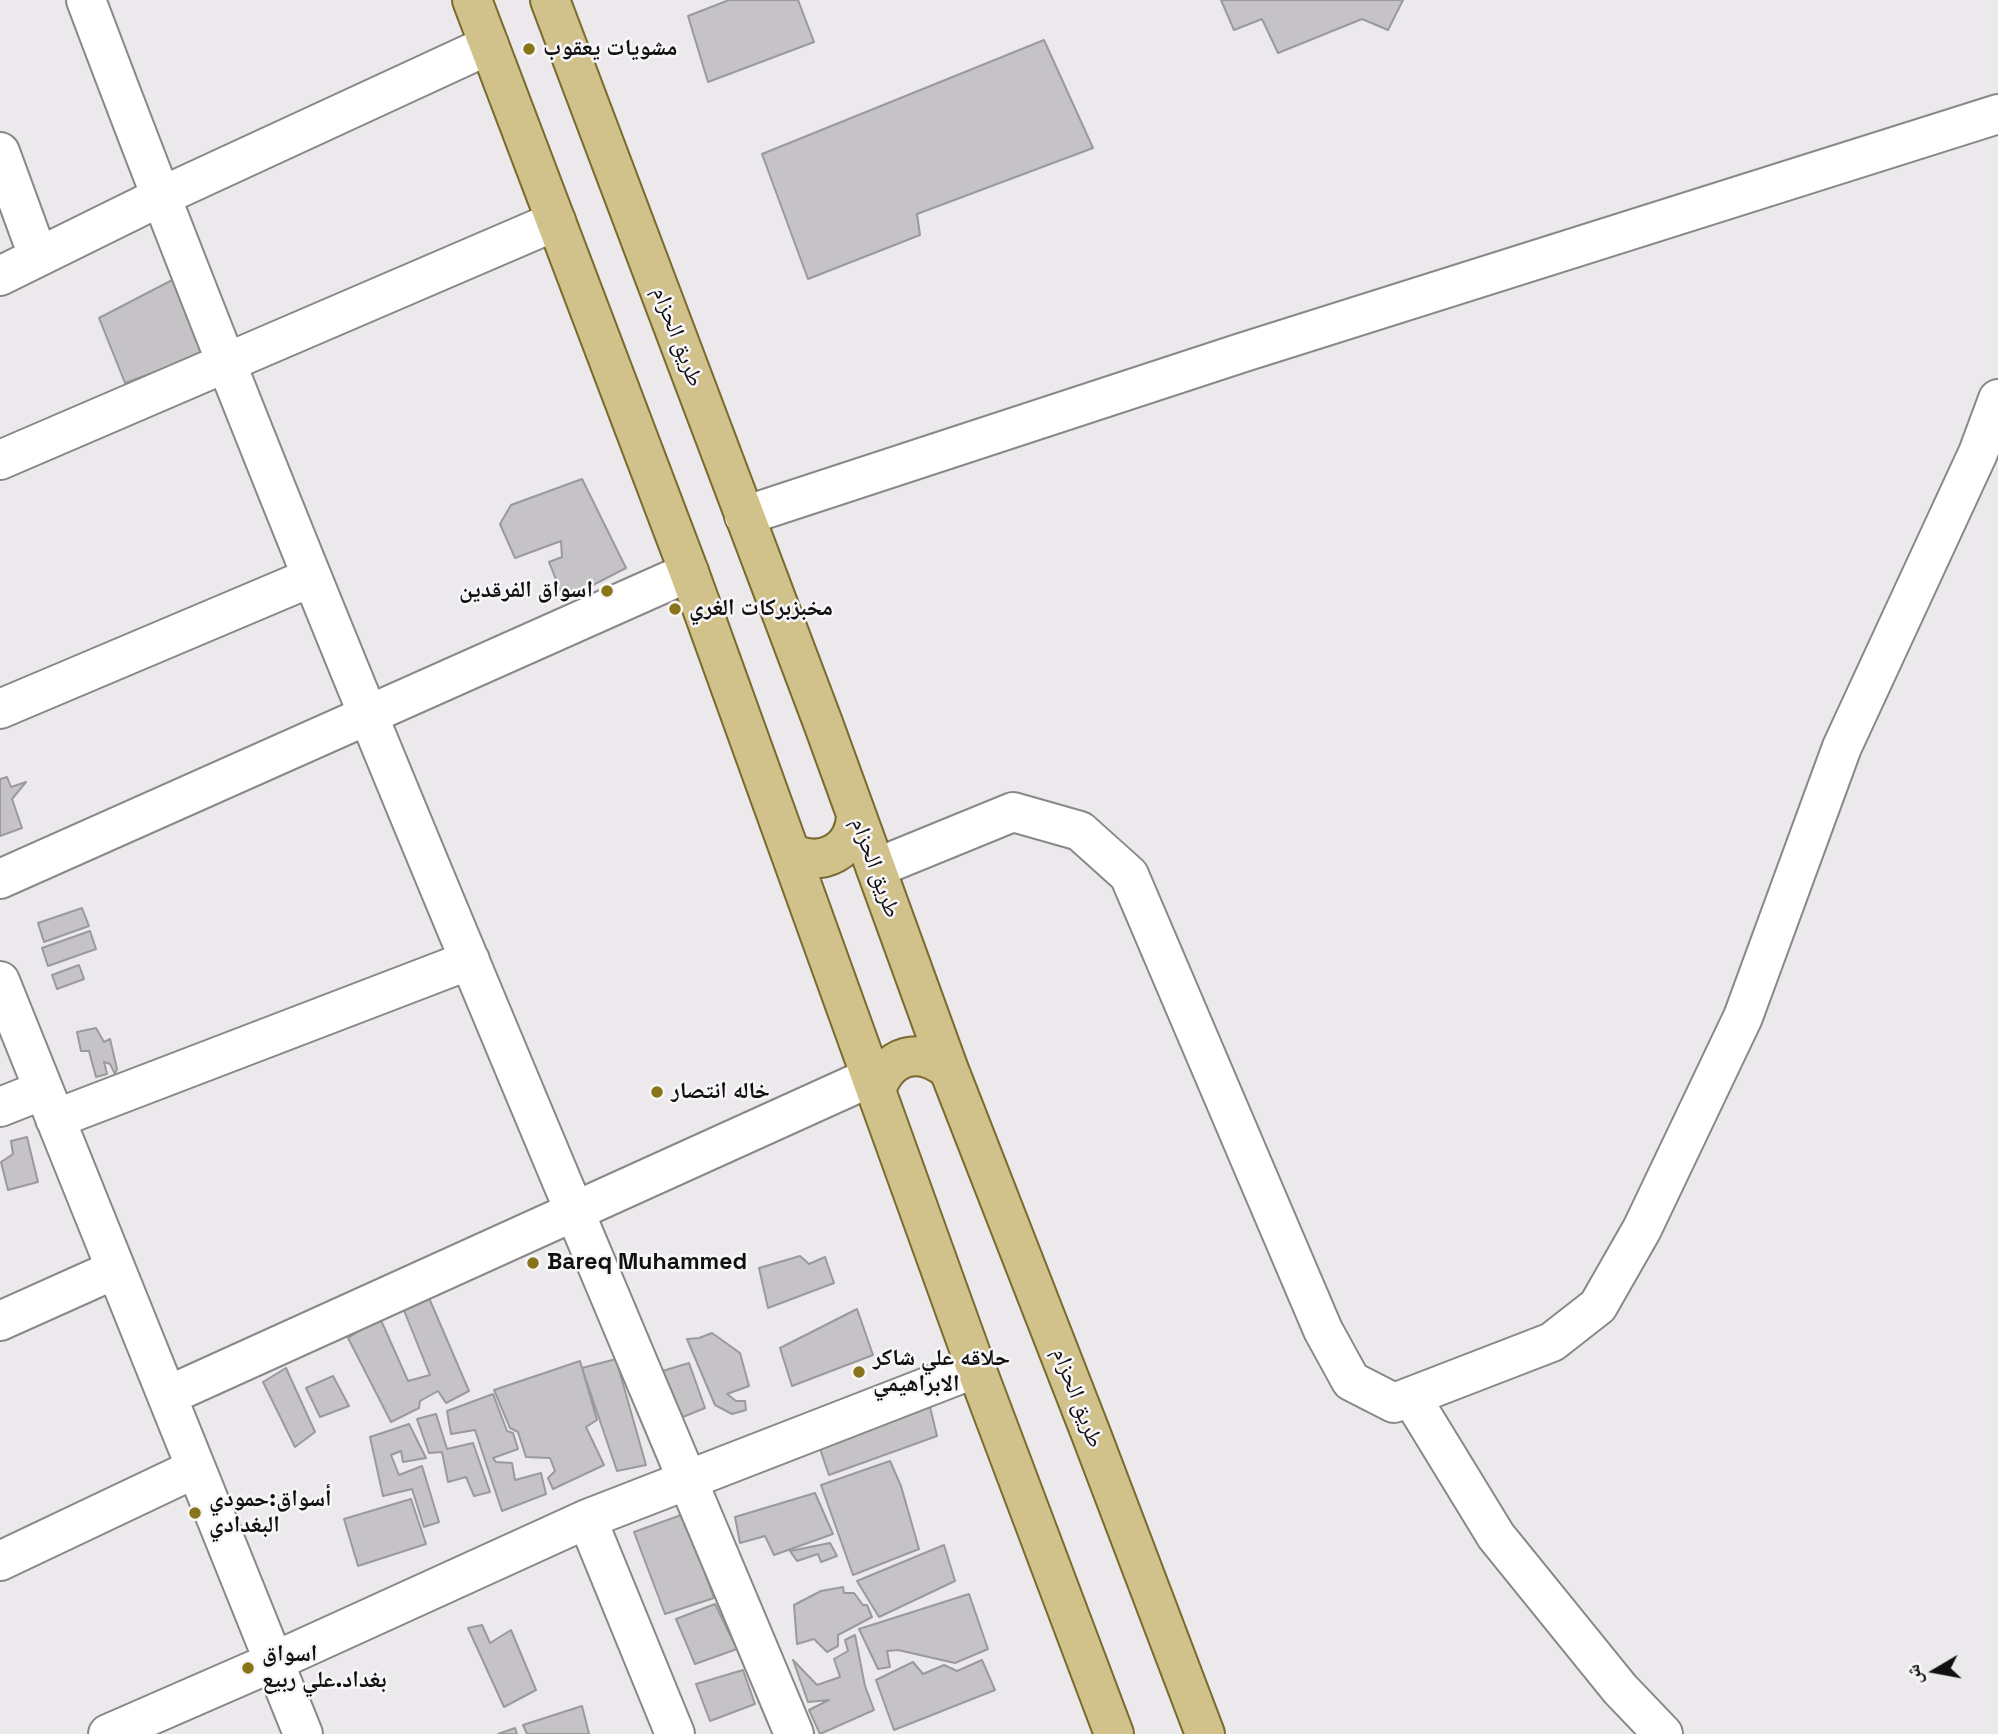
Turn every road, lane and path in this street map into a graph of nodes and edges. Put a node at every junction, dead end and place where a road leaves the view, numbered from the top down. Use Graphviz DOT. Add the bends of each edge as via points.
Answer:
graph roads {
  1 [pos="86,0"];
  2 [pos="472,0"];
  3 [pos="550,0"];
  4 [pos="489,45"];
  5 [pos="1998,114"];
  6 [pos="0,152"];
  7 [pos="160,197"];
  8 [pos="556,221"];
  9 [pos="38,256"];
  10 [pos="0,276"];
  11 [pos="226,362"];
  12 [pos="1998,399"];
  13 [pos="0,460"];
  14 [pos="744,516"];
  15 [pos="689,572"];
  16 [pos="312,577"];
  17 [pos="0,709"];
  18 [pos="367,715"];
  19 [pos="856,816"];
  20 [pos="790,852"];
  21 [pos="876,869"];
  22 [pos="0,879"];
  23 [pos="470,960"];
  24 [pos="0,981"];
  25 [pos="949,1070"];
  26 [pos="873,1084"];
  27 [pos="49,1105"];
  28 [pos="0,1107"];
  29 [pos="575,1211"];
  30 [pos="116,1269"];
  31 [pos="0,1321"];
  32 [pos="976,1368"];
  33 [pos="167,1396"];
  34 [pos="1411,1396"];
  35 [pos="196,1468"];
  36 [pos="688,1480"];
  37 [pos="587,1519"];
  38 [pos="0,1561"];
  39 [pos="273,1662"];
  40 [pos="108,1734"];
  41 [pos="303,1734"];
  42 [pos="675,1734"];
  43 [pos="794,1734"];
  44 [pos="1114,1734"];
  45 [pos="1205,1734"];
  46 [pos="1663,1734"];
  1 -- 7 [label="street"];
  2 -- 4 [label="main road"];
  3 -- 14 [label="main road, طريق الحزام"];
  4 -- 7 [label="street"];
  4 -- 8 [label="main road"];
  5 -- 14 [label="street"];
  6 -- 9 [label="street"];
  7 -- 9 [label="street"];
  7 -- 11 [label="street"];
  8 -- 11 [label="street"];
  8 -- 15 [label="main road"];
  9 -- 10 [label="street"];
  11 -- 13 [label="street"];
  11 -- 16 [label="street"];
  12 -- 34 [label="street" via="1978,453 1842,747 1743,1017 1642,1229 1598,1306 1552,1342"];
  14 -- 19 [label="main road, طريق الحزام"];
  15 -- 18 [label="street"];
  15 -- 20 [label="main road"];
  16 -- 17 [label="street"];
  16 -- 18 [label="street"];
  18 -- 22 [label="street"];
  18 -- 23 [label="street"];
  19 -- 20 [label="main road" via="851,838 834,855 812,859"];
  19 -- 21 [label="main road, طريق الحزام"];
  20 -- 26 [label="main road"];
  21 -- 25 [label="main road, طريق الحزام"];
  21 -- 34 [label="street" via="1013,812 1080,831 1129,875 1323,1330 1351,1381 1394,1403"];
  23 -- 27 [label="street"];
  23 -- 29 [label="street"];
  24 -- 27 [label="street"];
  25 -- 26 [label="main road" via="929,1057 906,1057"];
  25 -- 45 [label="main road, طريق الحزام"];
  26 -- 29 [label="street"];
  26 -- 32 [label="main road"];
  27 -- 28 [label="street"];
  27 -- 30 [label="street"];
  29 -- 33 [label="street"];
  29 -- 36 [label="street"];
  30 -- 31 [label="street"];
  30 -- 33 [label="street"];
  32 -- 36 [label="street"];
  32 -- 44 [label="main road"];
  33 -- 35 [label="street"];
  34 -- 46 [label="street" via="1496,1536 1620,1689"];
  35 -- 38 [label="street"];
  35 -- 39 [label="street"];
  36 -- 37 [label="street"];
  36 -- 43 [label="street"];
  37 -- 39 [label="street"];
  37 -- 42 [label="street"];
  39 -- 40 [label="street"];
  39 -- 41 [label="street"];
}
